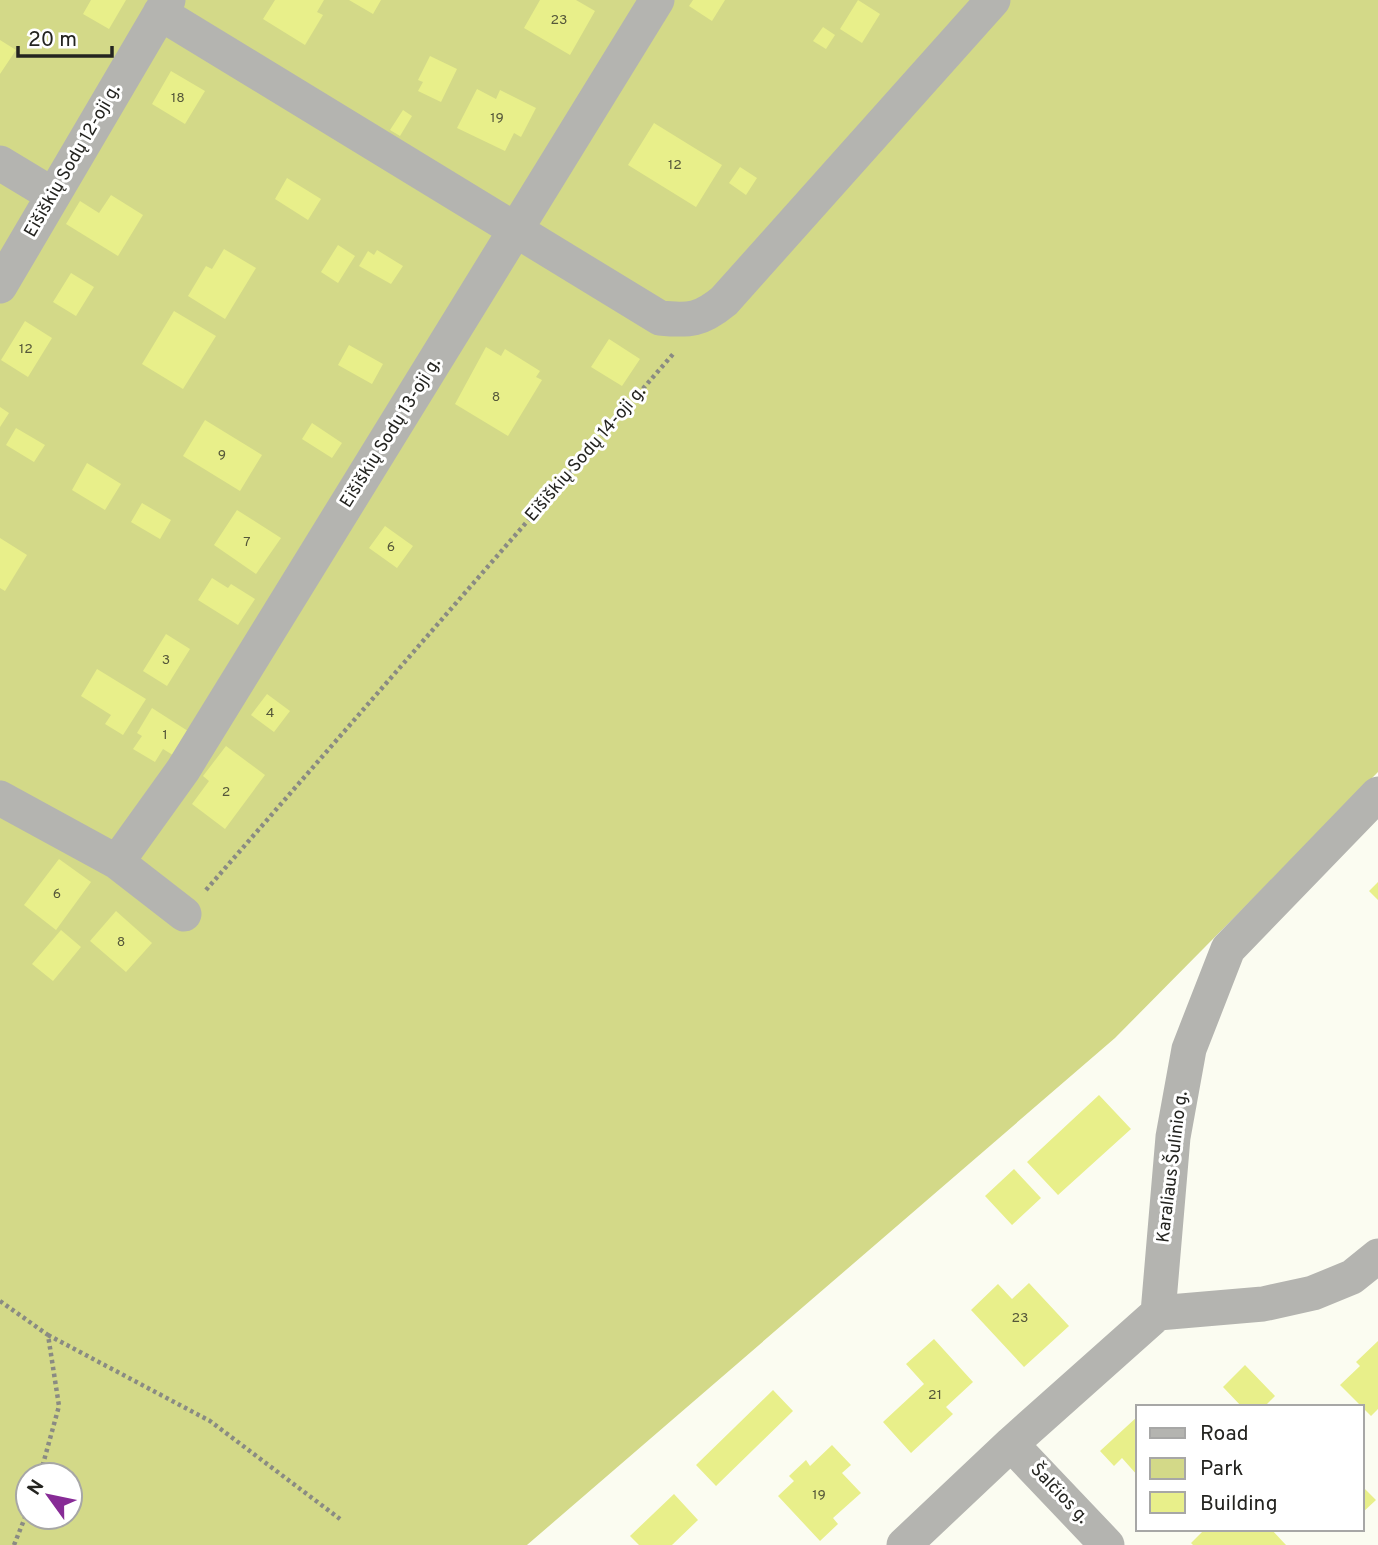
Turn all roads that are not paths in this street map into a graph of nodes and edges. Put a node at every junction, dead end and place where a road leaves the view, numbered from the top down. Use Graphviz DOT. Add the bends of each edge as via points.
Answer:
graph roads {
  1 [pos="657,0"];
  2 [pos="993,0"];
  3 [pos="164,6"];
  4 [pos="0,163"];
  5 [pos="52,195"];
  6 [pos="516,232"];
  7 [pos="0,286"];
  8 [pos="1378,794"];
  9 [pos="0,798"];
  10 [pos="117,862"];
  11 [pos="184,914"];
  12 [pos="1378,1256"];
  13 [pos="1158,1313"];
  14 [pos="1011,1444"];
  15 [pos="904,1545"];
  16 [pos="1107,1545"];
  1 -- 6 [label="street, Eišiškių Sodų 13-oji g."];
  2 -- 6 [label="street" via="705,317 660,318"];
  3 -- 5 [label="street, Eišiškių Sodų 12-oji g."];
  3 -- 6 [label="street"];
  4 -- 5 [label="street"];
  5 -- 7 [label="street, Eišiškių Sodų 12-oji g."];
  6 -- 10 [label="street, Eišiškių Sodų 13-oji g." via="183,769"];
  8 -- 13 [label="street, Karaliaus Šulinio g." via="1228,949 1189,1049 1173,1137"];
  9 -- 10 [label="street"];
  10 -- 11 [label="street"];
  12 -- 13 [label="street" via="1352,1277 1313,1293 1263,1304"];
  13 -- 14 [label="street"];
  14 -- 15 [label="street"];
  14 -- 16 [label="street, Šalčios g."];
}
